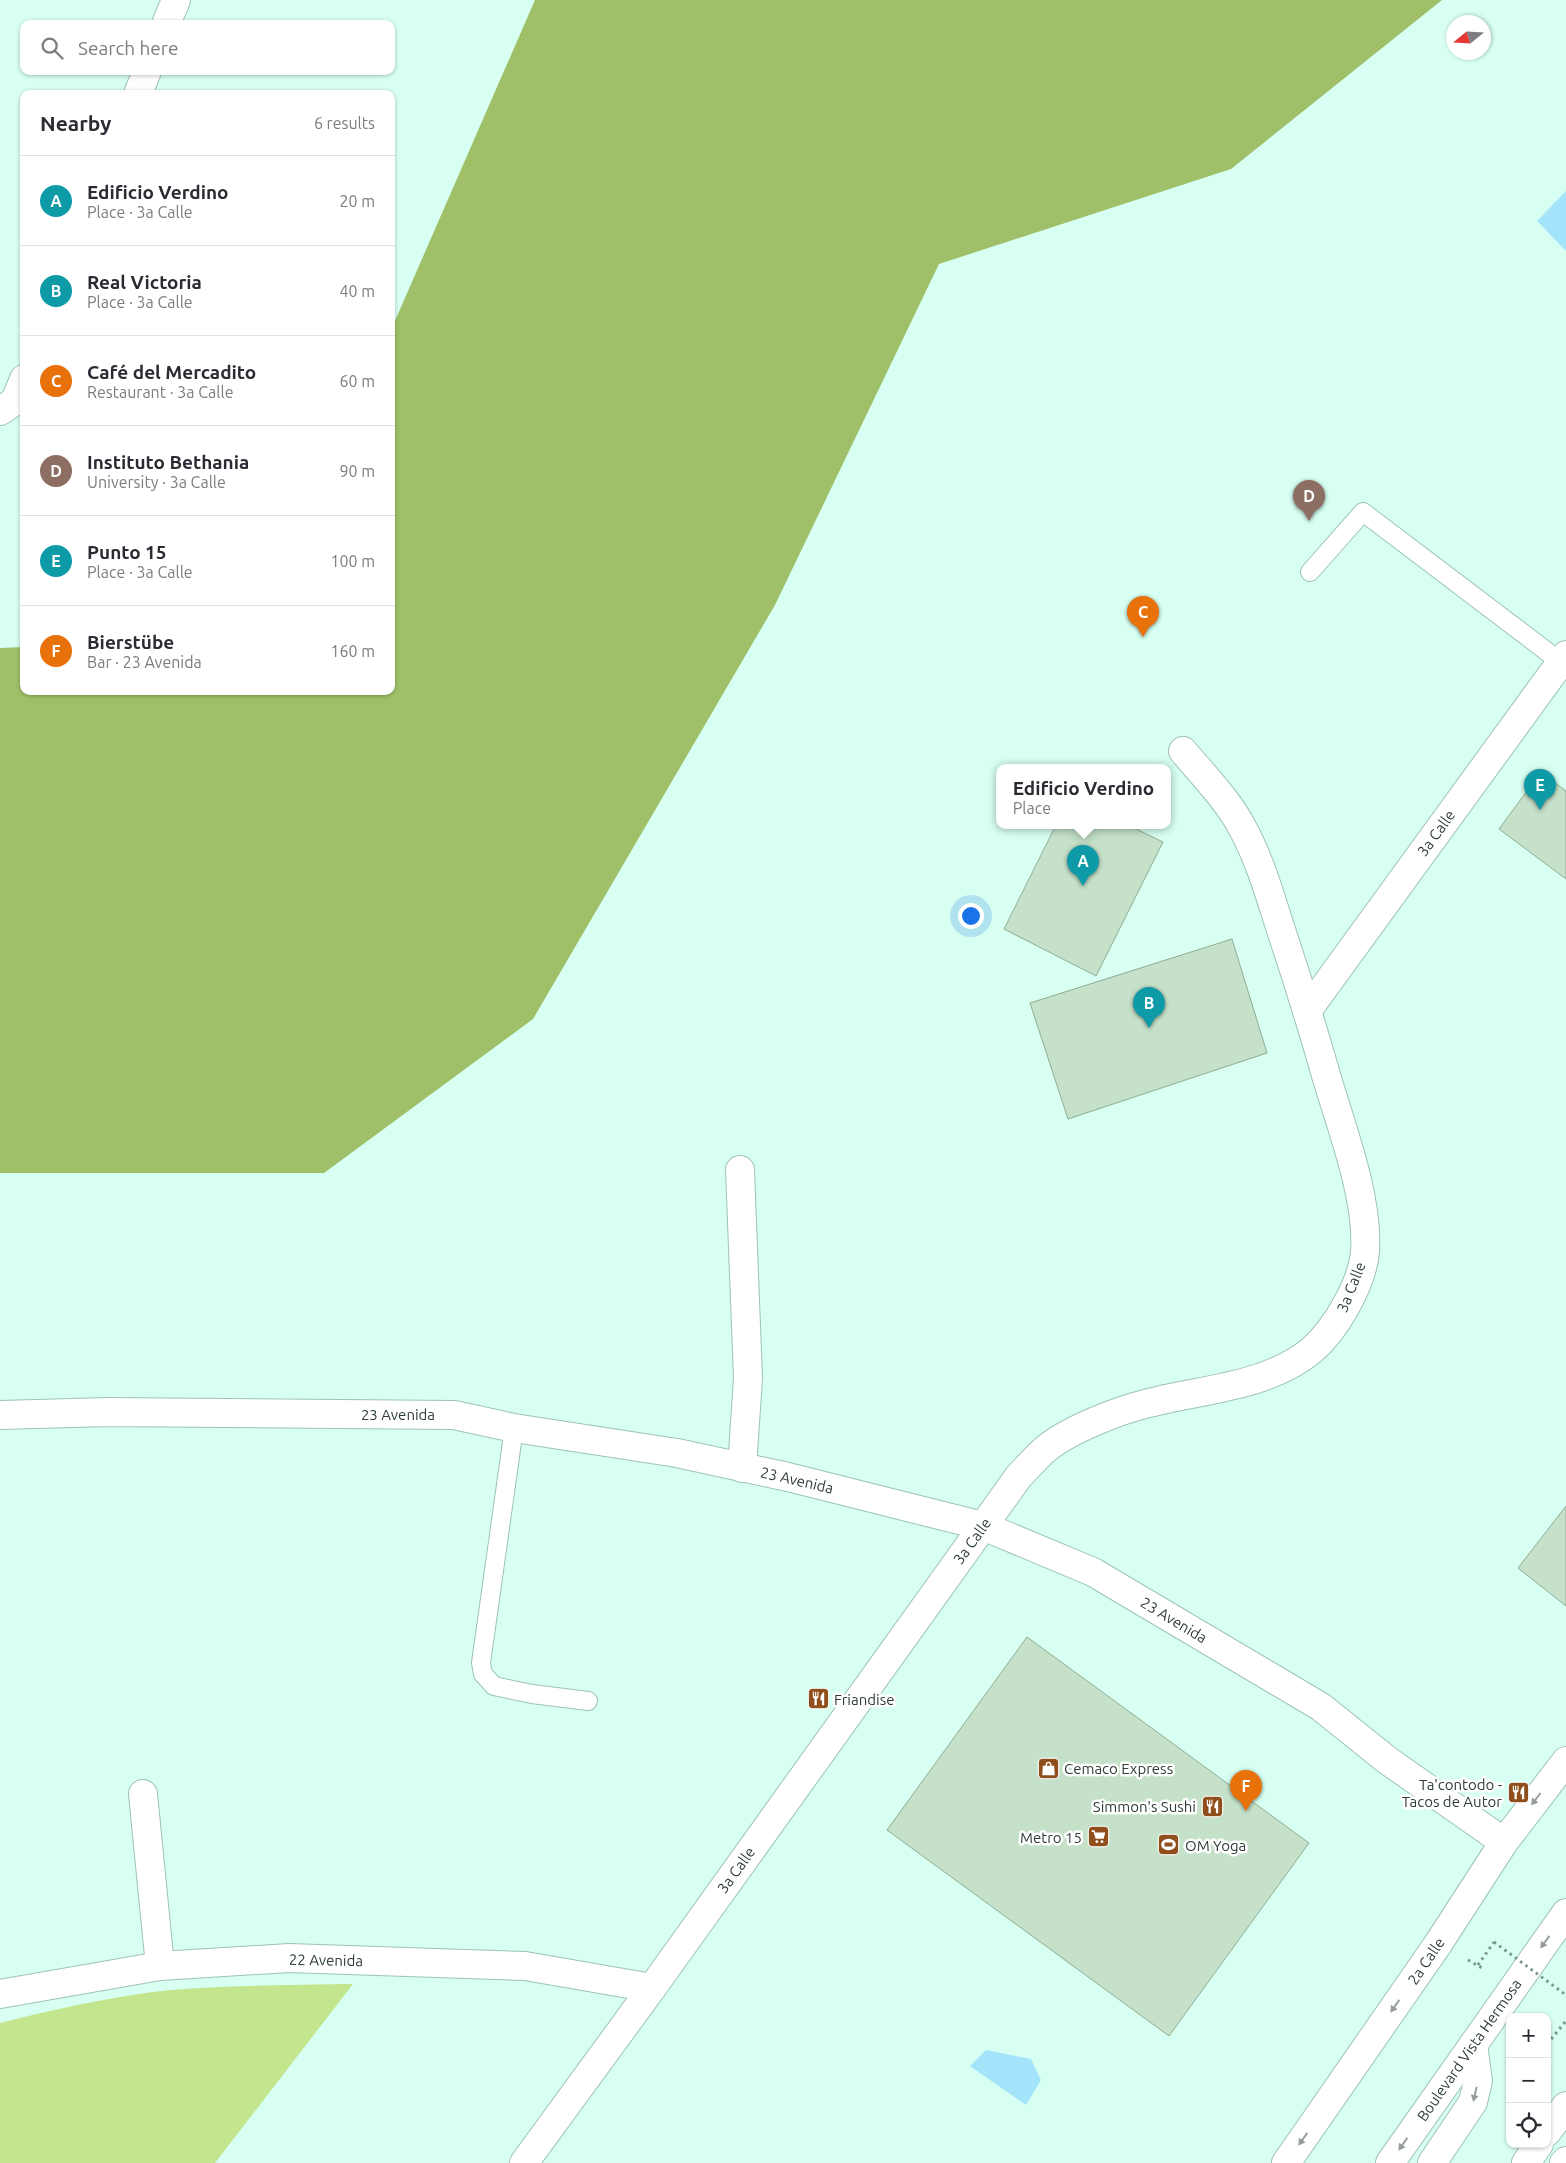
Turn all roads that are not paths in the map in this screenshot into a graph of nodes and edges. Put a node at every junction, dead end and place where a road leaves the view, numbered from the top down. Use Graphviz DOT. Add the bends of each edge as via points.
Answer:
graph roads {
  1 [pos="176,0"];
  2 [pos="168,20"];
  3 [pos="145,75"];
  4 [pos="140,90"];
  5 [pos="20,389"];
  6 [pos="0,411"];
  7 [pos="1310,572"];
  8 [pos="1565,661"];
  9 [pos="1183,751"];
  10 [pos="1307,1011"];
  11 [pos="740,1170"];
  12 [pos="0,1415"];
  13 [pos="514,1428"];
  14 [pos="742,1468"];
  15 [pos="983,1526"];
  16 [pos="588,1701"];
  17 [pos="1566,1761"];
  18 [pos="143,1794"];
  19 [pos="1504,1842"];
  20 [pos="1566,1913"];
  21 [pos="160,1966"];
  22 [pos="652,1988"];
  23 [pos="0,1994"];
  24 [pos="1473,2046"];
  25 [pos="1566,2106"];
  26 [pos="1551,2127"];
  27 [pos="1536,2148"];
  28 [pos="524,2163"];
  29 [pos="1286,2163"];
  30 [pos="1390,2163"];
  31 [pos="1432,2163"];
  32 [pos="1526,2163"];
  1 -- 2 [label="street"];
  3 -- 4 [label="street"];
  5 -- 6 [label="street" via="15,401"];
  7 -- 8 [label="lane" via="1363,512"];
  8 -- 10 [label="street, 3a Calle"];
  9 -- 10 [label="street, 3a Calle" via="1243,827 1264,877"];
  10 -- 15 [label="street, 3a Calle" via="1348,1151 1364,1223 1364,1254 1345,1308 1312,1350 1291,1364 1220,1388 1144,1404 1081,1428 1048,1447 1019,1476"];
  11 -- 14 [label="street" via="748,1378"];
  12 -- 13 [label="street, 23 Avenida" via="108,1412 454,1415"];
  13 -- 14 [label="street, 23 Avenida" via="677,1453"];
  13 -- 16 [label="lane" via="481,1663 483,1674 494,1686"];
  14 -- 15 [label="street, 23 Avenida"];
  15 -- 19 [label="street, 23 Avenida" via="1093,1572 1321,1707 1387,1760"];
  15 -- 22 [label="street, 3a Calle"];
  17 -- 19 [label="street, 2a Calle, one-way"];
  18 -- 21 [label="street"];
  19 -- 29 [label="street, 2a Calle, one-way" via="1438,1944"];
  20 -- 24 [label="street, Boulevard Vista Hermosa, one-way"];
  21 -- 22 [label="street, 22 Avenida" via="289,1958 525,1966"];
  21 -- 23 [label="street, 22 Avenida"];
  22 -- 28 [label="street, 3a Calle"];
  24 -- 30 [label="street, Boulevard Vista Hermosa, one-way"];
  24 -- 31 [label="street, one-way" via="1478,2081 1473,2102"];
  25 -- 26 [label="street"];
  27 -- 32 [label="street"];
}
